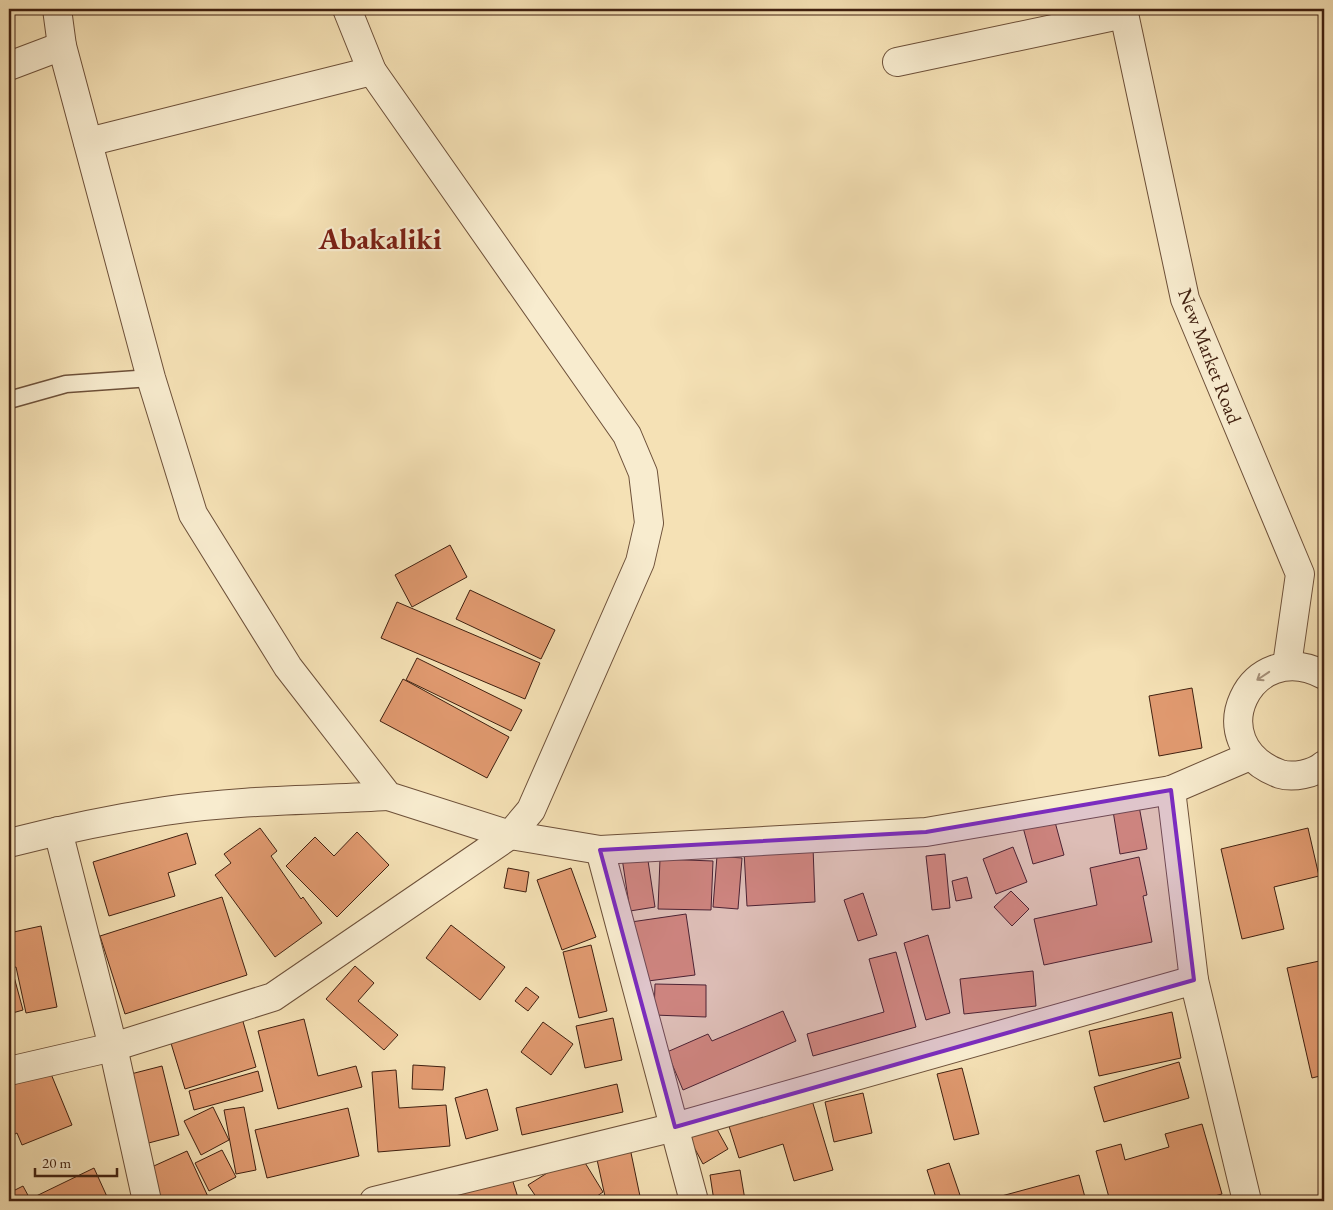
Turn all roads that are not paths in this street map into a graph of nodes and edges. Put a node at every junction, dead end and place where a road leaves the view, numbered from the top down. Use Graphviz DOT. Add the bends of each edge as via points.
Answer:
graph roads {
  1 [pos="57,9"];
  2 [pos="348,9"];
  3 [pos="1124,12"];
  4 [pos="62,46"];
  5 [pos="897,62"];
  6 [pos="9,66"];
  7 [pos="372,71"];
  8 [pos="88,142"];
  9 [pos="151,378"];
  10 [pos="9,400"];
  11 [pos="1287,665"];
  12 [pos="1324,675"];
  13 [pos="1250,756"];
  14 [pos="1324,765"];
  15 [pos="1171,790"];
  16 [pos="388,796"];
  17 [pos="58,831"];
  18 [pos="510,835"];
  19 [pos="9,843"];
  20 [pos="600,850"];
  21 [pos="1194,980"];
  22 [pos="113,1047"];
  23 [pos="9,1071"];
  24 [pos="675,1127"];
  25 [pos="147,1201"];
  26 [pos="374,1201"];
  27 [pos="694,1201"];
  28 [pos="1247,1201"];
  1 -- 4 [label="street"];
  2 -- 7 [label="street"];
  3 -- 5 [label="street"];
  3 -- 11 [label="street, New Market Road" via="1185,299 1300,574"];
  4 -- 6 [label="street"];
  4 -- 8 [label="street"];
  7 -- 8 [label="street"];
  7 -- 18 [label="street" via="627,435 643,473 649,523 640,562 531,810"];
  8 -- 9 [label="street"];
  9 -- 10 [label="lane" via="66,384"];
  9 -- 16 [label="street" via="193,514 288,666"];
  11 -- 12 [label="street" via="1306,666"];
  11 -- 13 [label="street, one-way" via="1263,674 1249,687 1240,704 1240,734"];
  13 -- 14 [label="street" via="1265,768 1284,775 1304,774"];
  13 -- 15 [label="street"];
  15 -- 20 [label="street" via="926,832"];
  15 -- 21 [label="street"];
  16 -- 17 [label="street" via="257,802 166,811"];
  16 -- 18 [label="street"];
  17 -- 19 [label="street"];
  17 -- 22 [label="street"];
  18 -- 20 [label="street"];
  18 -- 22 [label="street" via="273,997"];
  20 -- 24 [label="street"];
  21 -- 24 [label="street"];
  21 -- 28 [label="street"];
  22 -- 23 [label="street"];
  22 -- 25 [label="street"];
  24 -- 26 [label="street"];
  24 -- 27 [label="street"];
}
